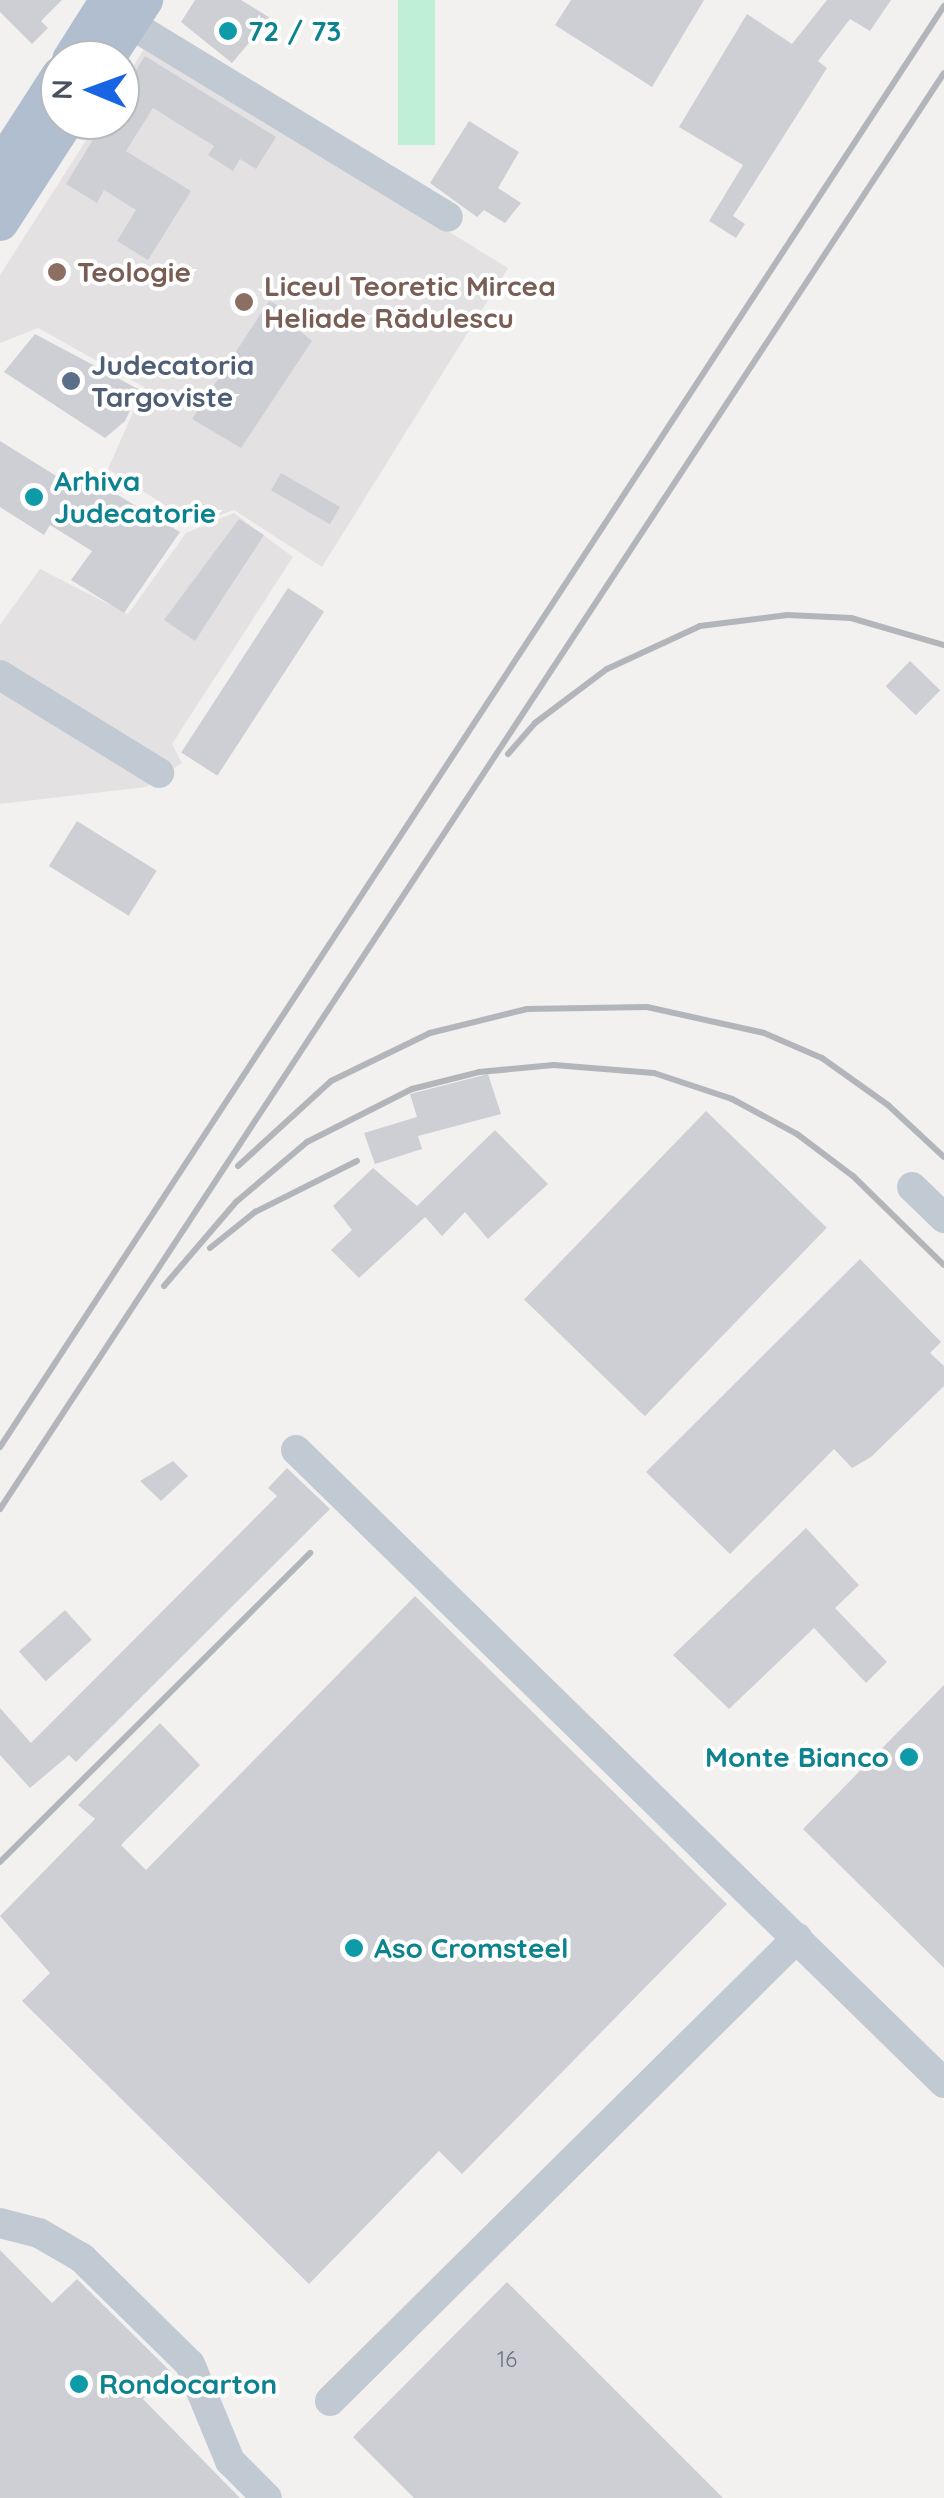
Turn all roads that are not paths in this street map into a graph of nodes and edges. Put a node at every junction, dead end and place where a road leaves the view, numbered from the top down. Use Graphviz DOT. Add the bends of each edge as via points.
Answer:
graph roads {
  1 [pos="122,7"];
  2 [pos="90,40"];
  3 [pos="111,40"];
  4 [pos="40,107"];
  5 [pos="53,140"];
  6 [pos="0,169"];
  7 [pos="448,217"];
  8 [pos="0,222"];
  9 [pos="0,675"];
  10 [pos="158,774"];
  11 [pos="912,1187"];
  12 [pos="944,1218"];
  13 [pos="296,1450"];
  14 [pos="797,1938"];
  15 [pos="944,2083"];
  16 [pos="0,2223"];
  17 [pos="330,2401"];
  18 [pos="267,2498"];
  1 -- 2 [label="main road"];
  1 -- 3 [label="main road"];
  1 -- 7 [label="lane"];
  4 -- 6 [label="main road"];
  5 -- 8 [label="main road"];
  9 -- 10 [label="lane"];
  11 -- 12 [label="lane"];
  13 -- 14 [label="lane"];
  14 -- 15 [label="lane"];
  14 -- 17 [label="lane"];
  16 -- 18 [label="lane" via="40,2233 82,2258 190,2364 230,2461"];
}
